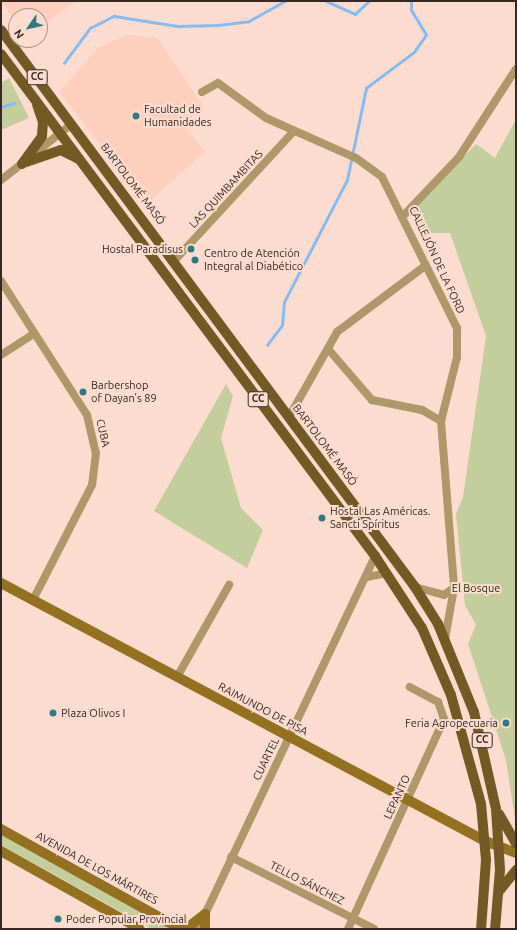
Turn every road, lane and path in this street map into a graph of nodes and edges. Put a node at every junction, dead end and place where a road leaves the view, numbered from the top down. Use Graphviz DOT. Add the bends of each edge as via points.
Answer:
graph roads {
  1 [pos="1,30"];
  2 [pos="1,54"];
  3 [pos="516,69"];
  4 [pos="31,92"];
  5 [pos="202,92"];
  6 [pos="72,124"];
  7 [pos="61,132"];
  8 [pos="293,132"];
  9 [pos="82,161"];
  10 [pos="22,164"];
  11 [pos="1,180"];
  12 [pos="404,215"];
  13 [pos="174,261"];
  14 [pos="425,266"];
  15 [pos="1,281"];
  16 [pos="33,334"];
  17 [pos="329,350"];
  18 [pos="1,355"];
  19 [pos="289,417"];
  20 [pos="441,421"];
  21 [pos="375,556"];
  22 [pos="402,569"];
  23 [pos="387,573"];
  24 [pos="367,578"];
  25 [pos="1,583"];
  26 [pos="229,585"];
  27 [pos="415,587"];
  28 [pos="454,588"];
  29 [pos="33,600"];
  30 [pos="445,639"];
  31 [pos="177,677"];
  32 [pos="410,687"];
  33 [pos="289,736"];
  34 [pos="408,800"];
  35 [pos="496,809"];
  36 [pos="1,829"];
  37 [pos="485,841"];
  38 [pos="516,843"];
  39 [pos="499,846"];
  40 [pos="1,852"];
  41 [pos="516,853"];
  42 [pos="231,857"];
  43 [pos="516,870"];
  44 [pos="498,893"];
  45 [pos="205,914"];
  46 [pos="353,918"];
  47 [pos="180,928"];
  48 [pos="140,929"];
  49 [pos="198,929"];
  50 [pos="205,929"];
  51 [pos="348,929"];
  52 [pos="374,929"];
  53 [pos="481,929"];
  54 [pos="495,929"];
  1 -- 6 [label="main road, BARTOLOMÉ MASÓ / CC"];
  2 -- 4 [label="main road, CC"];
  3 -- 12 [label="street" via="459,157"];
  4 -- 7 [label="main road, CC"];
  4 -- 10 [label="main road" via="43,122 42,136"];
  5 -- 8 [label="street, CALLEJÓN DE LA FORD" via="218,83 266,118"];
  6 -- 7 [label="street"];
  6 -- 13 [label="main road, BARTOLOMÉ MASÓ / CC"];
  7 -- 9 [label="main road, CC"];
  7 -- 10 [label="street"];
  8 -- 12 [label="street, CALLEJÓN DE LA FORD" via="356,158 382,177"];
  8 -- 13 [label="street, LAS QUIMBAMBITAS"];
  9 -- 10 [label="main road" via="61,150"];
  9 -- 21 [label="main road, CC"];
  10 -- 11 [label="street"];
  12 -- 14 [label="street, CALLEJÓN DE LA FORD"];
  13 -- 19 [label="main road, BARTOLOMÉ MASÓ / CC"];
  14 -- 17 [label="street" via="337,332"];
  14 -- 20 [label="street, CALLEJÓN DE LA FORD" via="457,328 457,357"];
  15 -- 16 [label="street, CUBA"];
  16 -- 18 [label="street"];
  16 -- 29 [label="street, CUBA" via="87,415 97,465 83,506"];
  17 -- 19 [label="street"];
  17 -- 20 [label="street" via="372,400 422,410"];
  19 -- 22 [label="main road, BARTOLOMÉ MASÓ / CC"];
  20 -- 28 [label="street, CALLEJÓN DE LA FORD"];
  21 -- 23 [label="main road, CC"];
  21 -- 24 [label="street, CUARTEL"];
  22 -- 23 [label="main road"];
  22 -- 27 [label="main road, BARTOLOMÉ MASÓ / CC"];
  23 -- 24 [label="street"];
  23 -- 37 [label="main road, CC" via="422,628 451,695 473,767"];
  24 -- 33 [label="street, CUARTEL"];
  25 -- 29 [label="street, RAIMUNDO DE PISA"];
  26 -- 31 [label="street"];
  27 -- 28 [label="street" via="444,596"];
  27 -- 30 [label="main road, BARTOLOMÉ MASÓ / CC"];
  28 -- 30 [label="street, CALLEJÓN DE LA FORD"];
  29 -- 31 [label="street, RAIMUNDO DE PISA"];
  30 -- 35 [label="main road, BARTOLOMÉ MASÓ / CC" via="474,712"];
  31 -- 33 [label="street, RAIMUNDO DE PISA"];
  32 -- 34 [label="street, LEPANTO" via="438,702 444,719"];
  33 -- 34 [label="street, RAIMUNDO DE PISA"];
  33 -- 42 [label="street, CUARTEL"];
  34 -- 37 [label="street, RAIMUNDO DE PISA"];
  34 -- 46 [label="street, LEPANTO"];
  35 -- 38 [label="main road"];
  35 -- 39 [label="main road, BARTOLOMÉ MASÓ / CC"];
  36 -- 47 [label="street, AVENIDA DE LOS MÁRTIRES"];
  37 -- 39 [label="street, RAIMUNDO DE PISA"];
  37 -- 53 [label="main road, CC"];
  39 -- 41 [label="street, RAIMUNDO DE PISA"];
  39 -- 44 [label="main road, BARTOLOMÉ MASÓ / CC"];
  40 -- 48 [label="street"];
  42 -- 45 [label="street, CUARTEL"];
  42 -- 46 [label="street, TELLO SÁNCHEZ"];
  43 -- 44 [label="main road"];
  44 -- 54 [label="main road, BARTOLOMÉ MASÓ / CC"];
  45 -- 47 [label="street" via="191,925"];
  45 -- 49 [label="street, CUARTEL"];
  45 -- 50 [label="street"];
  46 -- 51 [label="street, LEPANTO"];
  46 -- 52 [label="street, TELLO SÁNCHEZ"];
}
